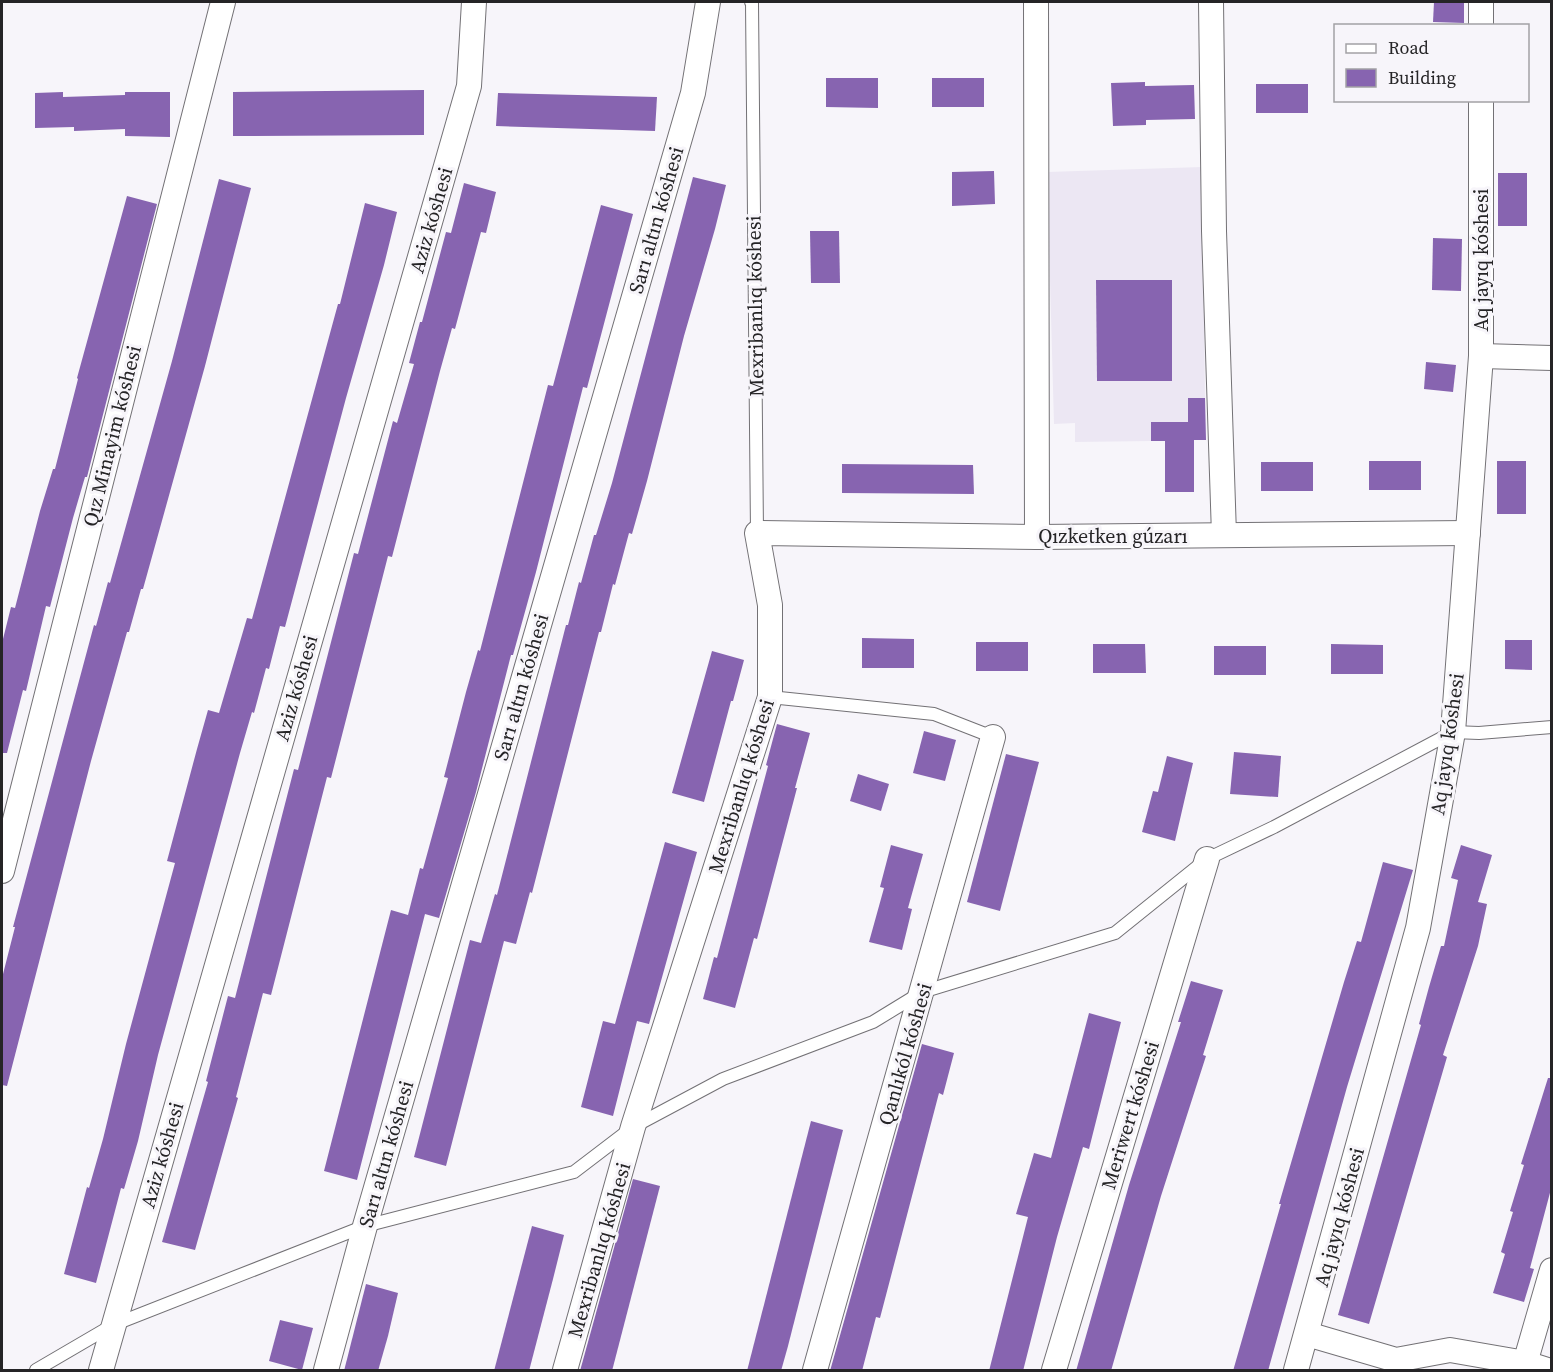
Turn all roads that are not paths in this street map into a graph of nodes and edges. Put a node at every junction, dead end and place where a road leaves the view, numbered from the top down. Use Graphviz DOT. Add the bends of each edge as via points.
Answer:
graph roads {
  1 [pos="223,2"];
  2 [pos="474,2"];
  3 [pos="708,2"];
  4 [pos="750,2"];
  5 [pos="1036,2"];
  6 [pos="1211,2"];
  7 [pos="1481,2"];
  8 [pos="1481,24"];
  9 [pos="1481,102"];
  10 [pos="1481,356"];
  11 [pos="1551,358"];
  12 [pos="757,533"];
  13 [pos="1468,533"];
  14 [pos="1224,536"];
  15 [pos="1037,537"];
  16 [pos="770,697"];
  17 [pos="1551,727"];
  18 [pos="1453,732"];
  19 [pos="993,737"];
  20 [pos="1207,859"];
  21 [pos="2,871"];
  22 [pos="922,992"];
  23 [pos="633,1127"];
  24 [pos="365,1227"];
  25 [pos="1551,1270"];
  26 [pos="113,1325"];
  27 [pos="1307,1334"];
  28 [pos="1531,1368"];
  29 [pos="36,1371"];
  30 [pos="101,1371"];
  31 [pos="326,1371"];
  32 [pos="565,1371"];
  33 [pos="815,1371"];
  34 [pos="1054,1371"];
  35 [pos="1296,1371"];
  1 -- 21 [label="street, Qız Minayim kóshesi"];
  2 -- 26 [label="street, Aziz kóshesi" via="469,86"];
  3 -- 24 [label="street, Sarı altın kóshesi" via="693,93"];
  4 -- 12 [label="lane, Mexribanlıq kóshesi"];
  5 -- 15 [label="street"];
  6 -- 14 [label="street"];
  7 -- 8 [label="street"];
  9 -- 10 [label="street, Aq jayıq kóshesi"];
  10 -- 11 [label="street"];
  10 -- 13 [label="street, Aq jayıq kóshesi"];
  12 -- 15 [label="street, Qızketken gúzarı"];
  12 -- 16 [label="street, Mexribanlıq kóshesi" via="770,605"];
  13 -- 14 [label="street, Qızketken gúzarı"];
  13 -- 18 [label="street, Aq jayıq kóshesi"];
  14 -- 15 [label="street, Qızketken gúzarı"];
  16 -- 19 [label="lane" via="934,714"];
  16 -- 23 [label="street, Mexribanlıq kóshesi"];
  17 -- 18 [label="lane"];
  18 -- 20 [label="lane"];
  18 -- 27 [label="street, Aq jayıq kóshesi" via="1418,928"];
  19 -- 22 [label="street, Qanlıkól kóshesi"];
  20 -- 22 [label="lane" via="1114,933"];
  20 -- 34 [label="street, Meriwert kóshesi"];
  22 -- 23 [label="lane" via="873,1022 723,1079"];
  22 -- 33 [label="street, Qanlıkól kóshesi"];
  23 -- 24 [label="lane" via="574,1172"];
  23 -- 32 [label="street, Mexribanlıq kóshesi"];
  24 -- 26 [label="lane"];
  24 -- 31 [label="street, Sarı altın kóshesi"];
  25 -- 28 [label="street"];
  26 -- 29 [label="lane"];
  26 -- 30 [label="street, Aziz kóshesi"];
  27 -- 28 [label="street" via="1396,1360 1450,1350"];
  27 -- 35 [label="street, Aq jayıq kóshesi"];
}
